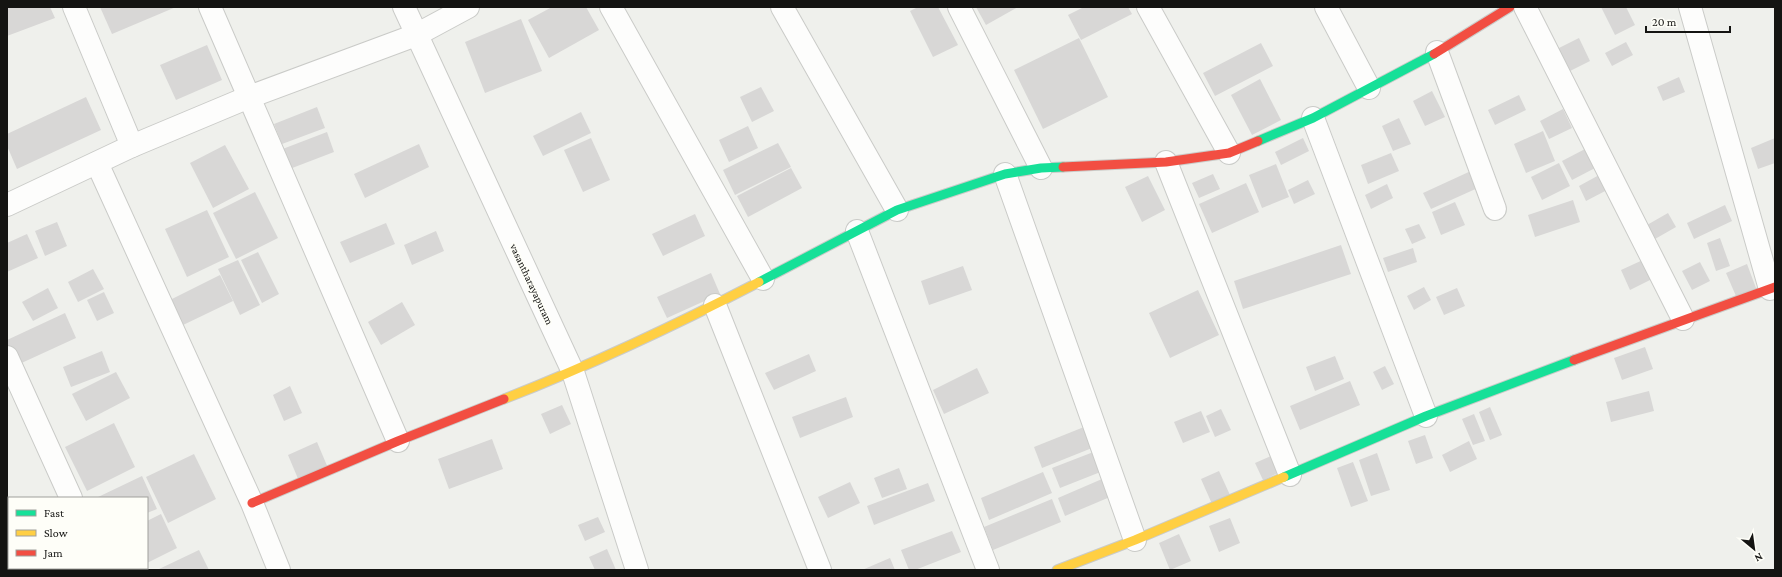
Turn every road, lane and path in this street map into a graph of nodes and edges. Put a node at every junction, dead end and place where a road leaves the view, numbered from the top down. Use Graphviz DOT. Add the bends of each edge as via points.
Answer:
graph roads {
  1 [pos="74,7"];
  2 [pos="210,7"];
  3 [pos="404,7"];
  4 [pos="468,7"];
  5 [pos="611,7"];
  6 [pos="782,7"];
  7 [pos="959,7"];
  8 [pos="1148,7"];
  9 [pos="1326,7"];
  10 [pos="1510,7"];
  11 [pos="1525,7"];
  12 [pos="1690,7"];
  13 [pos="416,35"];
  14 [pos="1437,52"];
  15 [pos="1369,88"];
  16 [pos="249,97"];
  17 [pos="1313,118"];
  18 [pos="132,146"];
  19 [pos="1229,153"];
  20 [pos="97,162"];
  21 [pos="1166,162"];
  22 [pos="1041,168"];
  23 [pos="1005,174"];
  24 [pos="7,205"];
  25 [pos="1495,209"];
  26 [pos="897,210"];
  27 [pos="857,231"];
  28 [pos="763,280"];
  29 [pos="1772,288"];
  30 [pos="715,304"];
  31 [pos="1683,319"];
  32 [pos="7,357"];
  33 [pos="573,372"];
  34 [pos="1426,416"];
  35 [pos="398,441"];
  36 [pos="1290,475"];
  37 [pos="71,497"];
  38 [pos="252,504"];
  39 [pos="1134,540"];
  40 [pos="279,570"];
  41 [pos="637,570"];
  42 [pos="820,570"];
  43 [pos="988,570"];
  44 [pos="1057,570"];
  1 -- 18 [label="street"];
  2 -- 16 [label="street"];
  3 -- 13 [label="street, vasantharayapuram"];
  4 -- 13 [label="street"];
  5 -- 28 [label="street"];
  6 -- 26 [label="street"];
  7 -- 22 [label="street"];
  8 -- 19 [label="street"];
  9 -- 15 [label="street"];
  10 -- 14 [label="street"];
  11 -- 31 [label="street"];
  12 -- 29 [label="street"];
  13 -- 16 [label="street"];
  13 -- 33 [label="street, vasantharayapuram"];
  14 -- 15 [label="street"];
  14 -- 25 [label="street"];
  15 -- 17 [label="street"];
  16 -- 18 [label="street"];
  16 -- 35 [label="street"];
  17 -- 19 [label="street"];
  17 -- 34 [label="street"];
  18 -- 20 [label="street"];
  19 -- 21 [label="street"];
  20 -- 24 [label="street"];
  20 -- 38 [label="street"];
  21 -- 22 [label="street"];
  21 -- 36 [label="street"];
  22 -- 23 [label="street"];
  23 -- 26 [label="street"];
  23 -- 39 [label="street"];
  26 -- 27 [label="street"];
  27 -- 28 [label="street"];
  27 -- 43 [label="street"];
  28 -- 30 [label="street"];
  29 -- 31 [label="street"];
  30 -- 33 [label="street"];
  30 -- 42 [label="street"];
  31 -- 34 [label="street"];
  32 -- 37 [label="street"];
  33 -- 35 [label="street"];
  33 -- 41 [label="street, vasantharayapuram"];
  34 -- 36 [label="street"];
  35 -- 38 [label="street"];
  36 -- 39 [label="street"];
  38 -- 40 [label="street"];
  39 -- 44 [label="street"];
}
